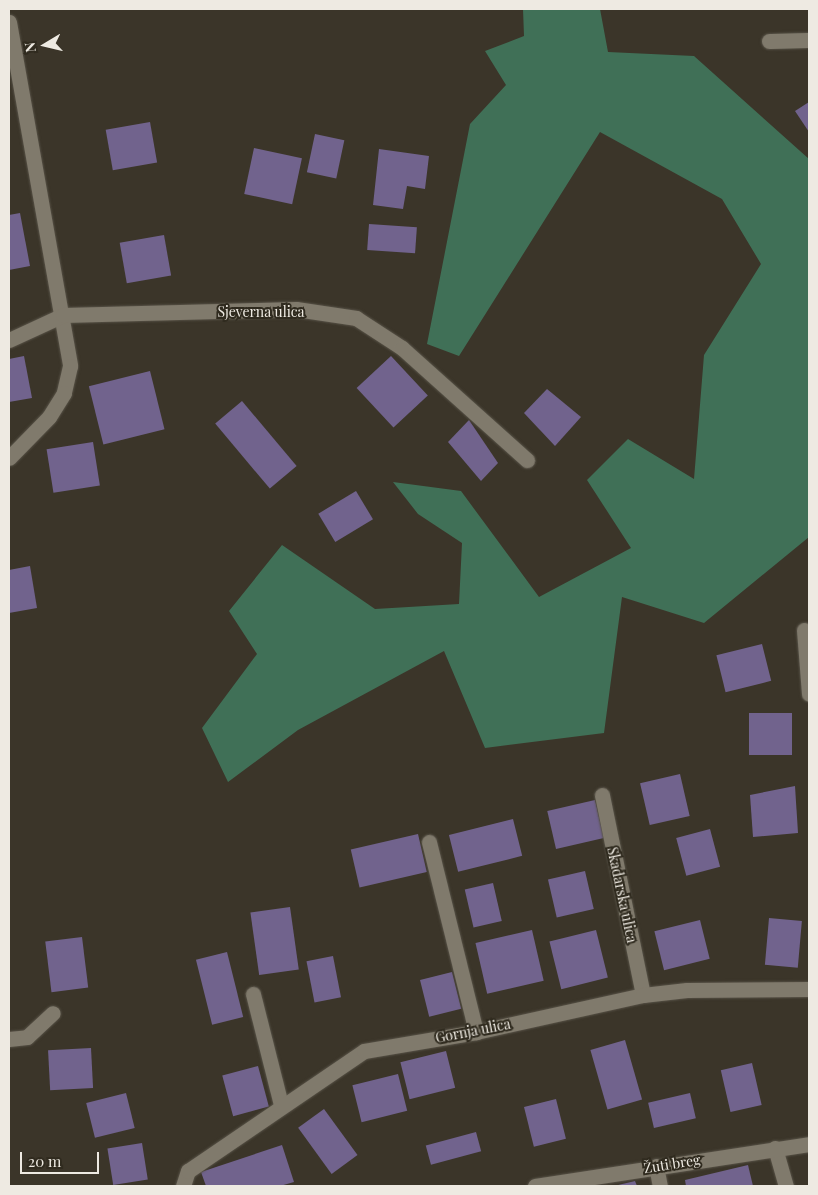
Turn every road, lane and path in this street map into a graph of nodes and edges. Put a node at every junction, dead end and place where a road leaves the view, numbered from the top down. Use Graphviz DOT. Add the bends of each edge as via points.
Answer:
graph roads {
  1 [pos="9,22"];
  2 [pos="809,40"];
  3 [pos="769,41"];
  4 [pos="63,315"];
  5 [pos="9,340"];
  6 [pos="9,458"];
  7 [pos="527,460"];
  8 [pos="804,630"];
  9 [pos="809,694"];
  10 [pos="602,795"];
  11 [pos="428,842"];
  12 [pos="809,989"];
  13 [pos="253,994"];
  14 [pos="643,994"];
  15 [pos="53,1013"];
  16 [pos="476,1032"];
  17 [pos="9,1039"];
  18 [pos="281,1105"];
  19 [pos="809,1144"];
  20 [pos="775,1148"];
  21 [pos="656,1166"];
  22 [pos="183,1186"];
  23 [pos="535,1186"];
  24 [pos="660,1186"];
  25 [pos="786,1186"];
  1 -- 4 [label="street"];
  2 -- 3 [label="street"];
  4 -- 5 [label="street, Sjeverna ulica"];
  4 -- 6 [label="street" via="70,366 64,393 49,417"];
  4 -- 7 [label="street, Sjeverna ulica" via="296,310 356,318 402,348"];
  8 -- 9 [label="street"];
  10 -- 14 [label="street, Skadarska ulica"];
  11 -- 16 [label="street"];
  12 -- 14 [label="street, Gornja ulica" via="687,990"];
  13 -- 18 [label="street"];
  14 -- 16 [label="street, Gornja ulica"];
  15 -- 17 [label="street" via="28,1037"];
  16 -- 18 [label="street, Gornja ulica" via="364,1051"];
  18 -- 22 [label="street, Gornja ulica" via="188,1171"];
  19 -- 20 [label="street, Žuti breg"];
  20 -- 21 [label="street, Žuti breg"];
  20 -- 25 [label="street"];
  21 -- 23 [label="street, Žuti breg"];
  21 -- 24 [label="street"];
}
